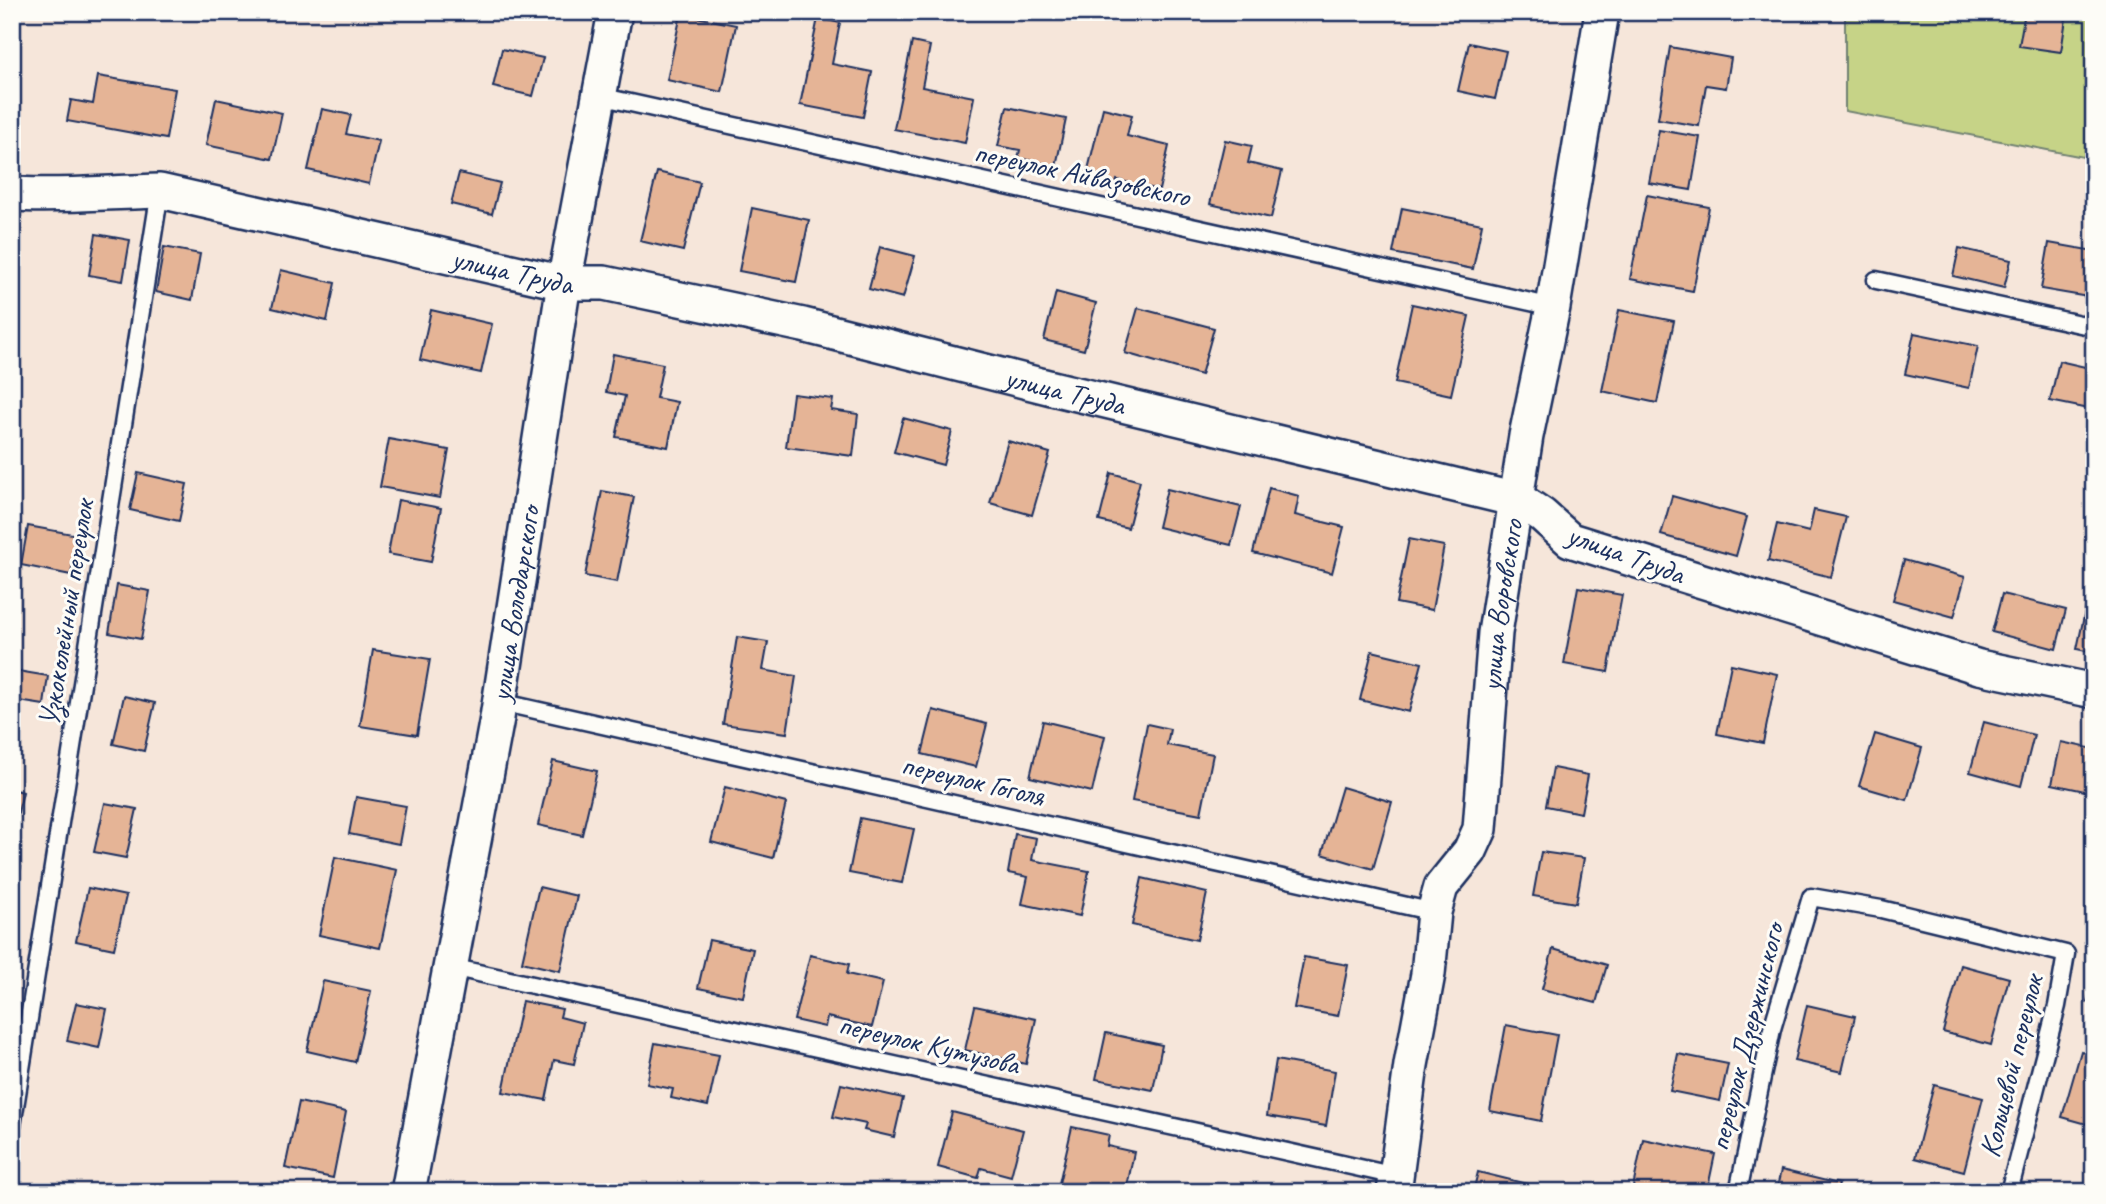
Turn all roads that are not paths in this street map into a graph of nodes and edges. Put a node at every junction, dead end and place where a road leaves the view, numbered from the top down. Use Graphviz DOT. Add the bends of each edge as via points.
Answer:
graph roads {
  1 [pos="615,12"];
  2 [pos="1602,12"];
  3 [pos="599,96"];
  4 [pos="160,191"];
  5 [pos="12,194"];
  6 [pos="1876,281"];
  7 [pos="564,283"];
  8 [pos="1553,307"];
  9 [pos="2094,327"];
  10 [pos="1516,500"];
  11 [pos="2094,691"];
  12 [pos="500,702"];
  13 [pos="1434,912"];
  14 [pos="2066,954"];
  15 [pos="451,967"];
  16 [pos="12,1126"];
  17 [pos="1395,1184"];
  18 [pos="408,1192"];
  19 [pos="1738,1192"];
  20 [pos="2009,1192"];
  1 -- 3 [label="street, улица Володарского"];
  2 -- 8 [label="street, улица Воровского"];
  3 -- 7 [label="street, улица Володарского"];
  3 -- 8 [label="lane, переулок Айвазовского"];
  4 -- 5 [label="street, улица Труда"];
  4 -- 7 [label="street, улица Труда"];
  4 -- 16 [label="lane, Узкоколейный переулок"];
  6 -- 9 [label="lane"];
  7 -- 10 [label="street, улица Труда" via="604,284 803,325"];
  7 -- 12 [label="street, улица Володарского"];
  8 -- 10 [label="street, улица Воровского"];
  10 -- 11 [label="street, улица Труда" via="1570,540 1979,667"];
  10 -- 13 [label="street, улица Воровского" via="1495,633 1480,829 1470,851 1441,887"];
  12 -- 13 [label="lane, переулок Гоголя"];
  12 -- 15 [label="street, улица Володарского"];
  13 -- 17 [label="street, улица Воровского"];
  14 -- 19 [label="lane, переулок Дзержинского" via="1881,909 1811,897 1772,1029"];
  14 -- 20 [label="lane, Кольцевой переулок"];
  15 -- 17 [label="lane, переулок Кутузова"];
  15 -- 18 [label="street, улица Володарского"];
}
